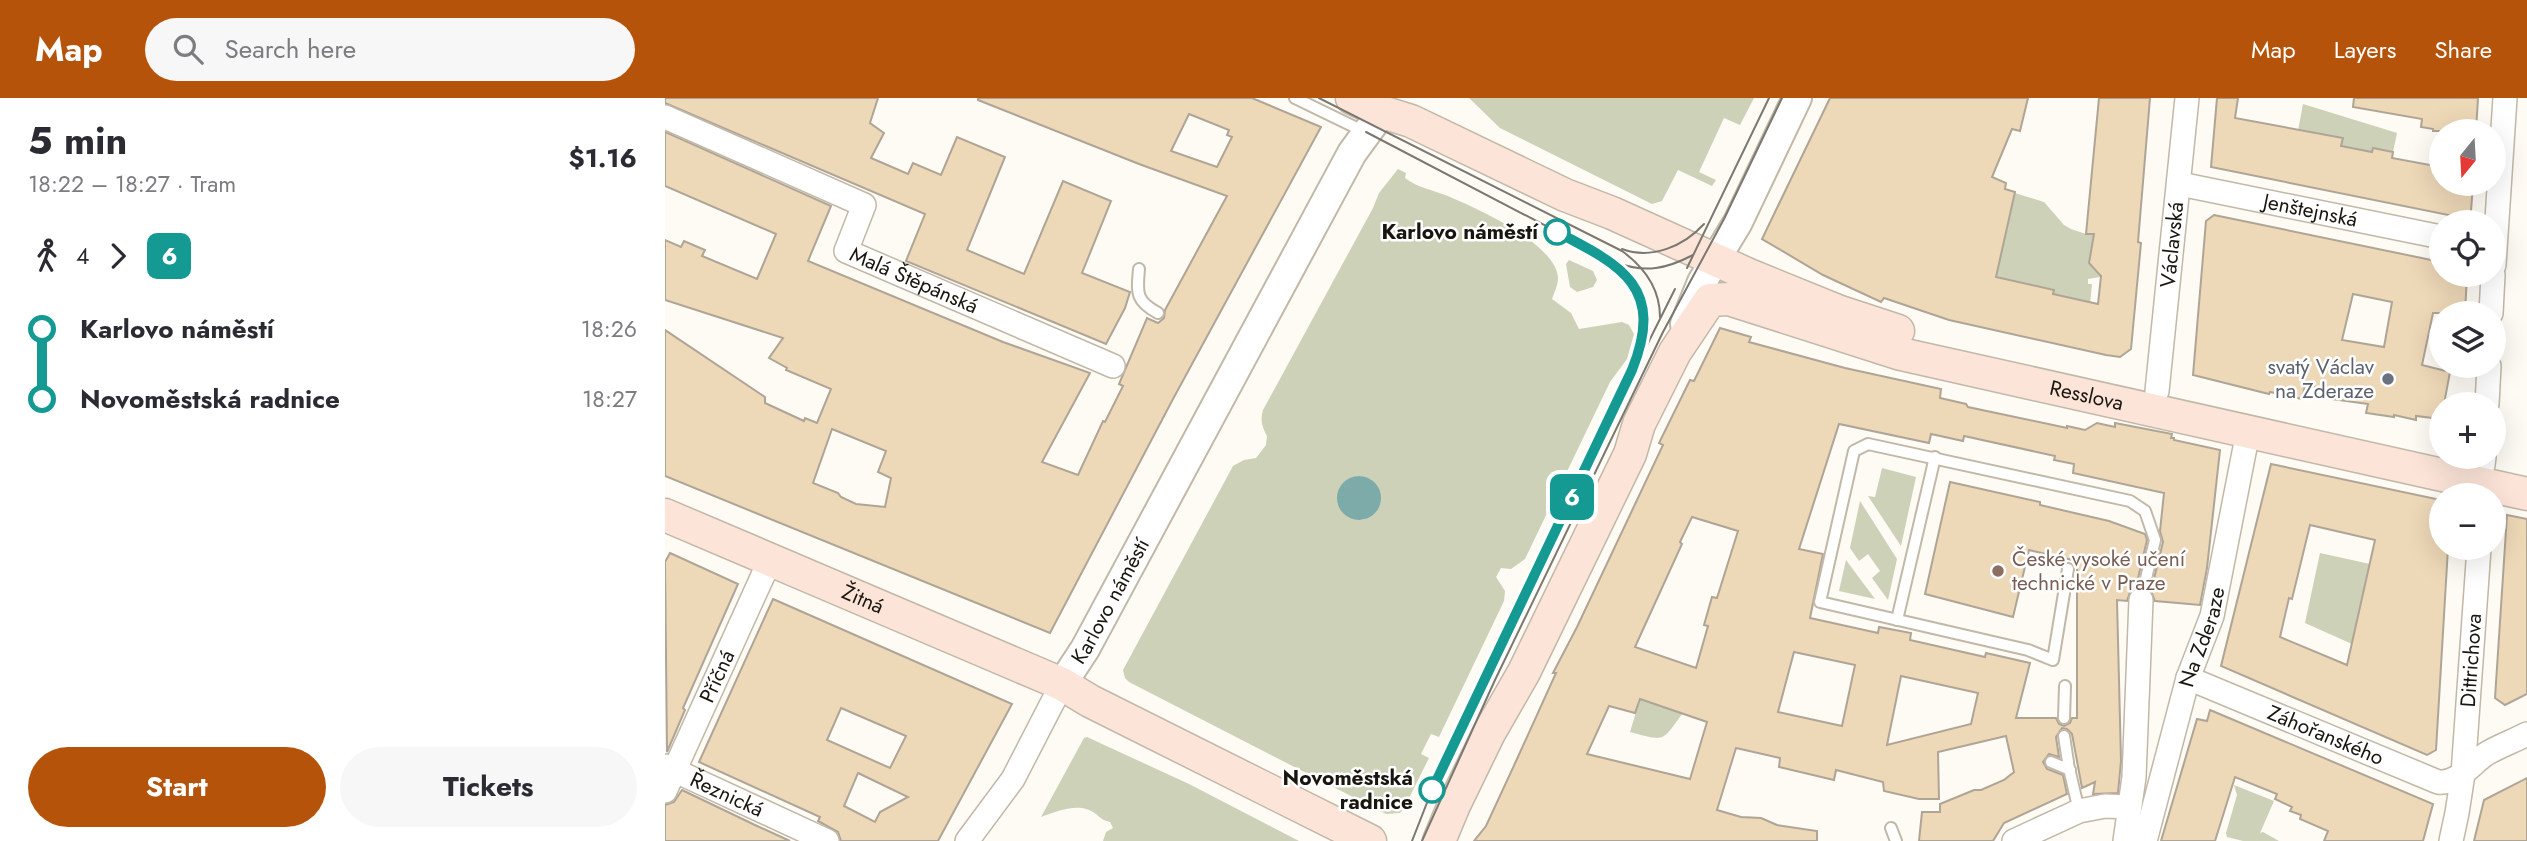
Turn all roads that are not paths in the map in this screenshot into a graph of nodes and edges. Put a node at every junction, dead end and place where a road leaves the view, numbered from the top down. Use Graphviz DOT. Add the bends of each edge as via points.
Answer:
graph roads {
  1 [pos="1295,98"];
  2 [pos="1352,98"];
  3 [pos="1797,98"];
  4 [pos="2187,98"];
  5 [pos="2505,98"];
  6 [pos="1380,114"];
  7 [pos="665,117"];
  8 [pos="2179,184"];
  9 [pos="2497,210"];
  10 [pos="2429,235"];
  11 [pos="1716,260"];
  12 [pos="1139,269"];
  13 [pos="1158,313"];
  14 [pos="1675,352"];
  15 [pos="1113,366"];
  16 [pos="2157,391"];
  17 [pos="2248,432"];
  18 [pos="2429,453"];
  19 [pos="1935,457"];
  20 [pos="2527,474"];
  21 [pos="2483,475"];
  22 [pos="2527,494"];
  23 [pos="665,515"];
  24 [pos="770,560"];
  25 [pos="2478,560"];
  26 [pos="2068,569"];
  27 [pos="2141,600"];
  28 [pos="1897,620"];
  29 [pos="2188,678"];
  30 [pos="1062,684"];
  31 [pos="2065,686"];
  32 [pos="2064,718"];
  33 [pos="2527,734"];
  34 [pos="2064,736"];
  35 [pos="2051,762"];
  36 [pos="2069,765"];
  37 [pos="2463,774"];
  38 [pos="668,776"];
  39 [pos="2129,807"];
  40 [pos="2078,811"];
  41 [pos="1891,828"];
  42 [pos="827,841"];
  43 [pos="967,841"];
  44 [pos="1370,841"];
  45 [pos="1439,841"];
  46 [pos="1896,841"];
  47 [pos="2014,841"];
  48 [pos="2125,841"];
  49 [pos="2145,841"];
  50 [pos="2451,841"];
  1 -- 6 [label="lane"];
  2 -- 6 [label="main road"];
  3 -- 11 [label="street"];
  4 -- 8 [label="street, Václavská"];
  5 -- 9 [label="street"];
  6 -- 11 [label="main road" via="1411,121"];
  6 -- 30 [label="street, Karlovo náměstí" via="1304,240"];
  7 -- 15 [label="street, Malá Štěpánská" via="864,205 846,251"];
  8 -- 10 [label="street, Jenštejnská"];
  8 -- 16 [label="street, Václavská"];
  11 -- 14 [label="street" via="1702,282"];
  11 -- 16 [label="main road, Resslova" via="1868,323"];
  12 -- 13 [label="lane" via="1137,292 1144,306"];
  14 -- 17 [label="main road, Resslova" via="1707,303 1726,298 1901,354"];
  14 -- 45 [label="main road" via="1639,424 1630,454"];
  16 -- 18 [label="main road, Resslova"];
  17 -- 21 [label="main road, Resslova"];
  17 -- 29 [label="street, Na Zderaze" via="2212,616"];
  19 -- 27 [label="lane" via="2130,501 2145,511 2155,540"];
  19 -- 28 [label="lane"];
  19 -- 28 [label="lane" via="1868,444 1854,451 1820,602"];
  20 -- 21 [label="main road, Resslova"];
  21 -- 22 [label="main road, Resslova"];
  23 -- 24 [label="main road, Žitná"];
  24 -- 30 [label="main road, Žitná"];
  24 -- 38 [label="street, Příčná"];
  25 -- 37 [label="street, Dittrichova"];
  26 -- 28 [label="lane" via="2053,660"];
  27 -- 39 [label="street"];
  29 -- 37 [label="street, Záhořanského" via="2430,779 2446,782"];
  29 -- 49 [label="street, Na Zderaze"];
  30 -- 43 [label="street, Karlovo náměstí" via="1013,779"];
  30 -- 44 [label="main road, Karlovo náměstí"];
  31 -- 32 [label="lane"];
  33 -- 37 [label="street" via="2486,755"];
  34 -- 36 [label="lane"];
  35 -- 36 [label="lane"];
  36 -- 40 [label="lane"];
  37 -- 50 [label="street, Dittrichova"];
  38 -- 42 [label="street, Řeznická"];
  39 -- 40 [label="street"];
  39 -- 48 [label="street"];
  40 -- 47 [label="street"];
  41 -- 46 [label="lane"];
}
